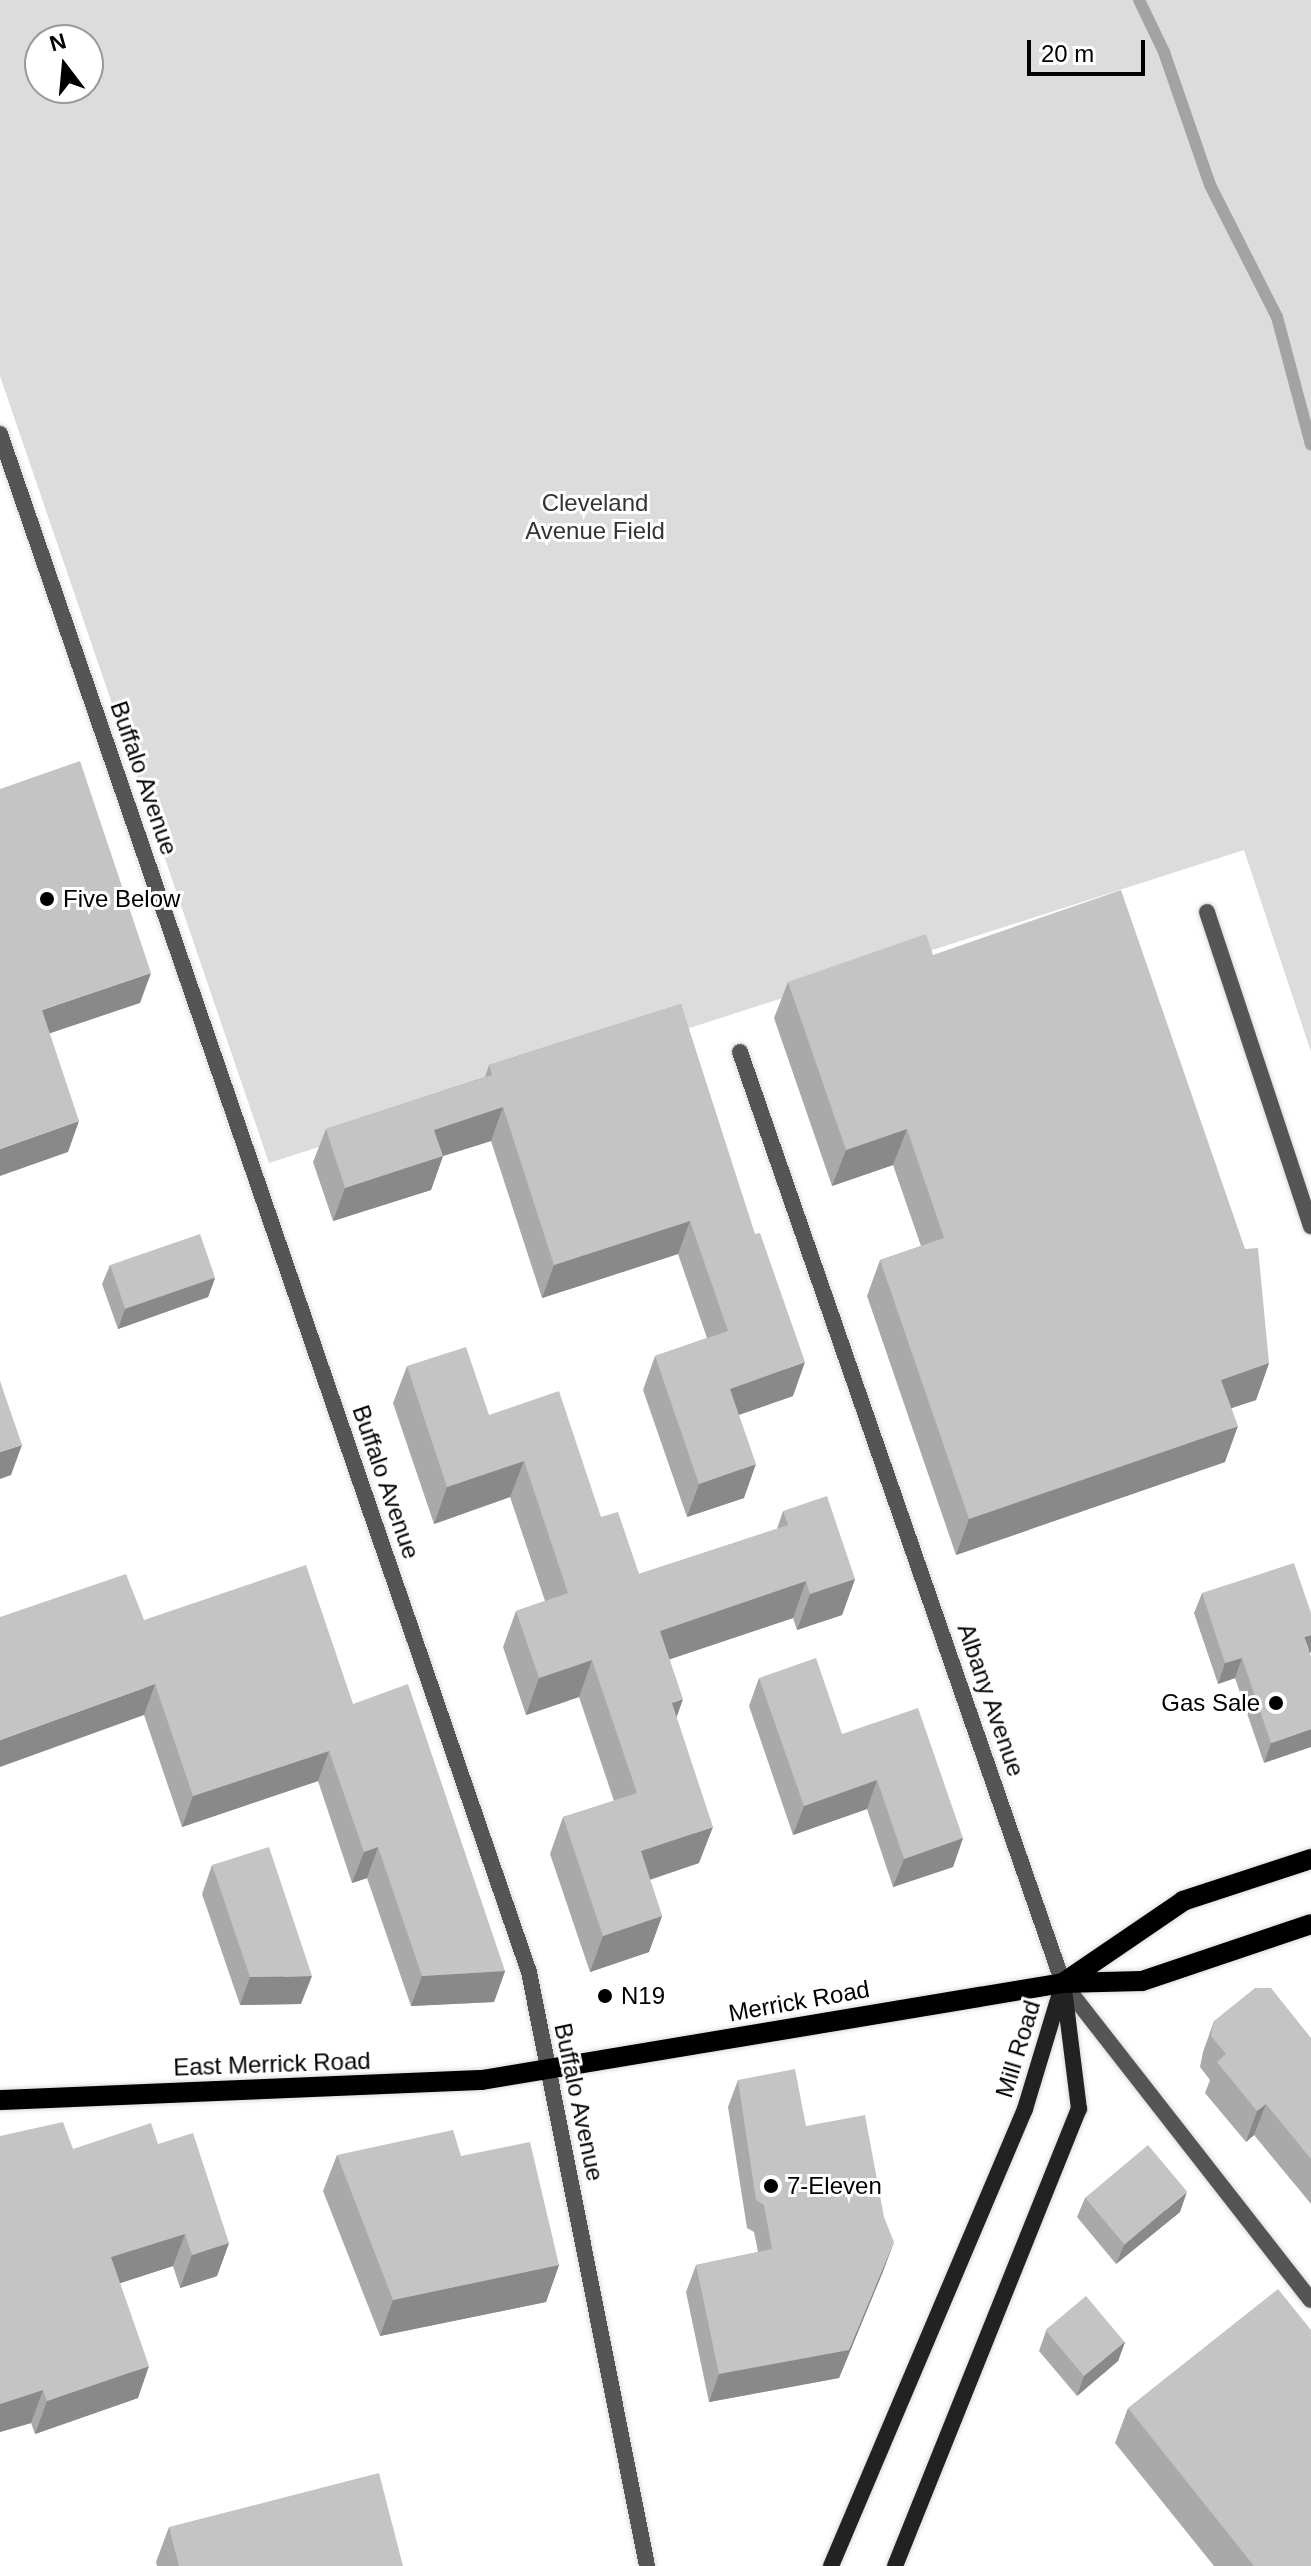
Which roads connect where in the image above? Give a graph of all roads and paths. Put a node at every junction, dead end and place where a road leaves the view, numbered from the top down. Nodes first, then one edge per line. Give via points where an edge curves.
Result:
1 (0, 434) edge
2 (1207, 912) dead end
3 (740, 1052) dead end
4 (1311, 1226) edge
5 (1311, 1859) edge
6 (1311, 1924) edge
7 (1063, 1983) junction
8 (545, 2071) junction
9 (0, 2100) edge
10 (1311, 2300) edge
11 (647, 2566) edge
12 (831, 2566) edge
13 (895, 2566) edge

1 - 8 street, Buffalo Avenue via 529,1972
2 - 4 street
3 - 7 street, Albany Avenue
5 - 7 main road, Merrick Road via 1183,1901
6 - 7 main road, Merrick Road via 1142,1981
7 - 8 main road, Merrick Road
7 - 10 street, Albany Avenue
7 - 12 main road, Mill Road via 1025,2109
7 - 13 main road, Mill Road via 1079,2109
8 - 9 main road, East Merrick Road via 482,2080
8 - 11 street, Buffalo Avenue via 576,2199

